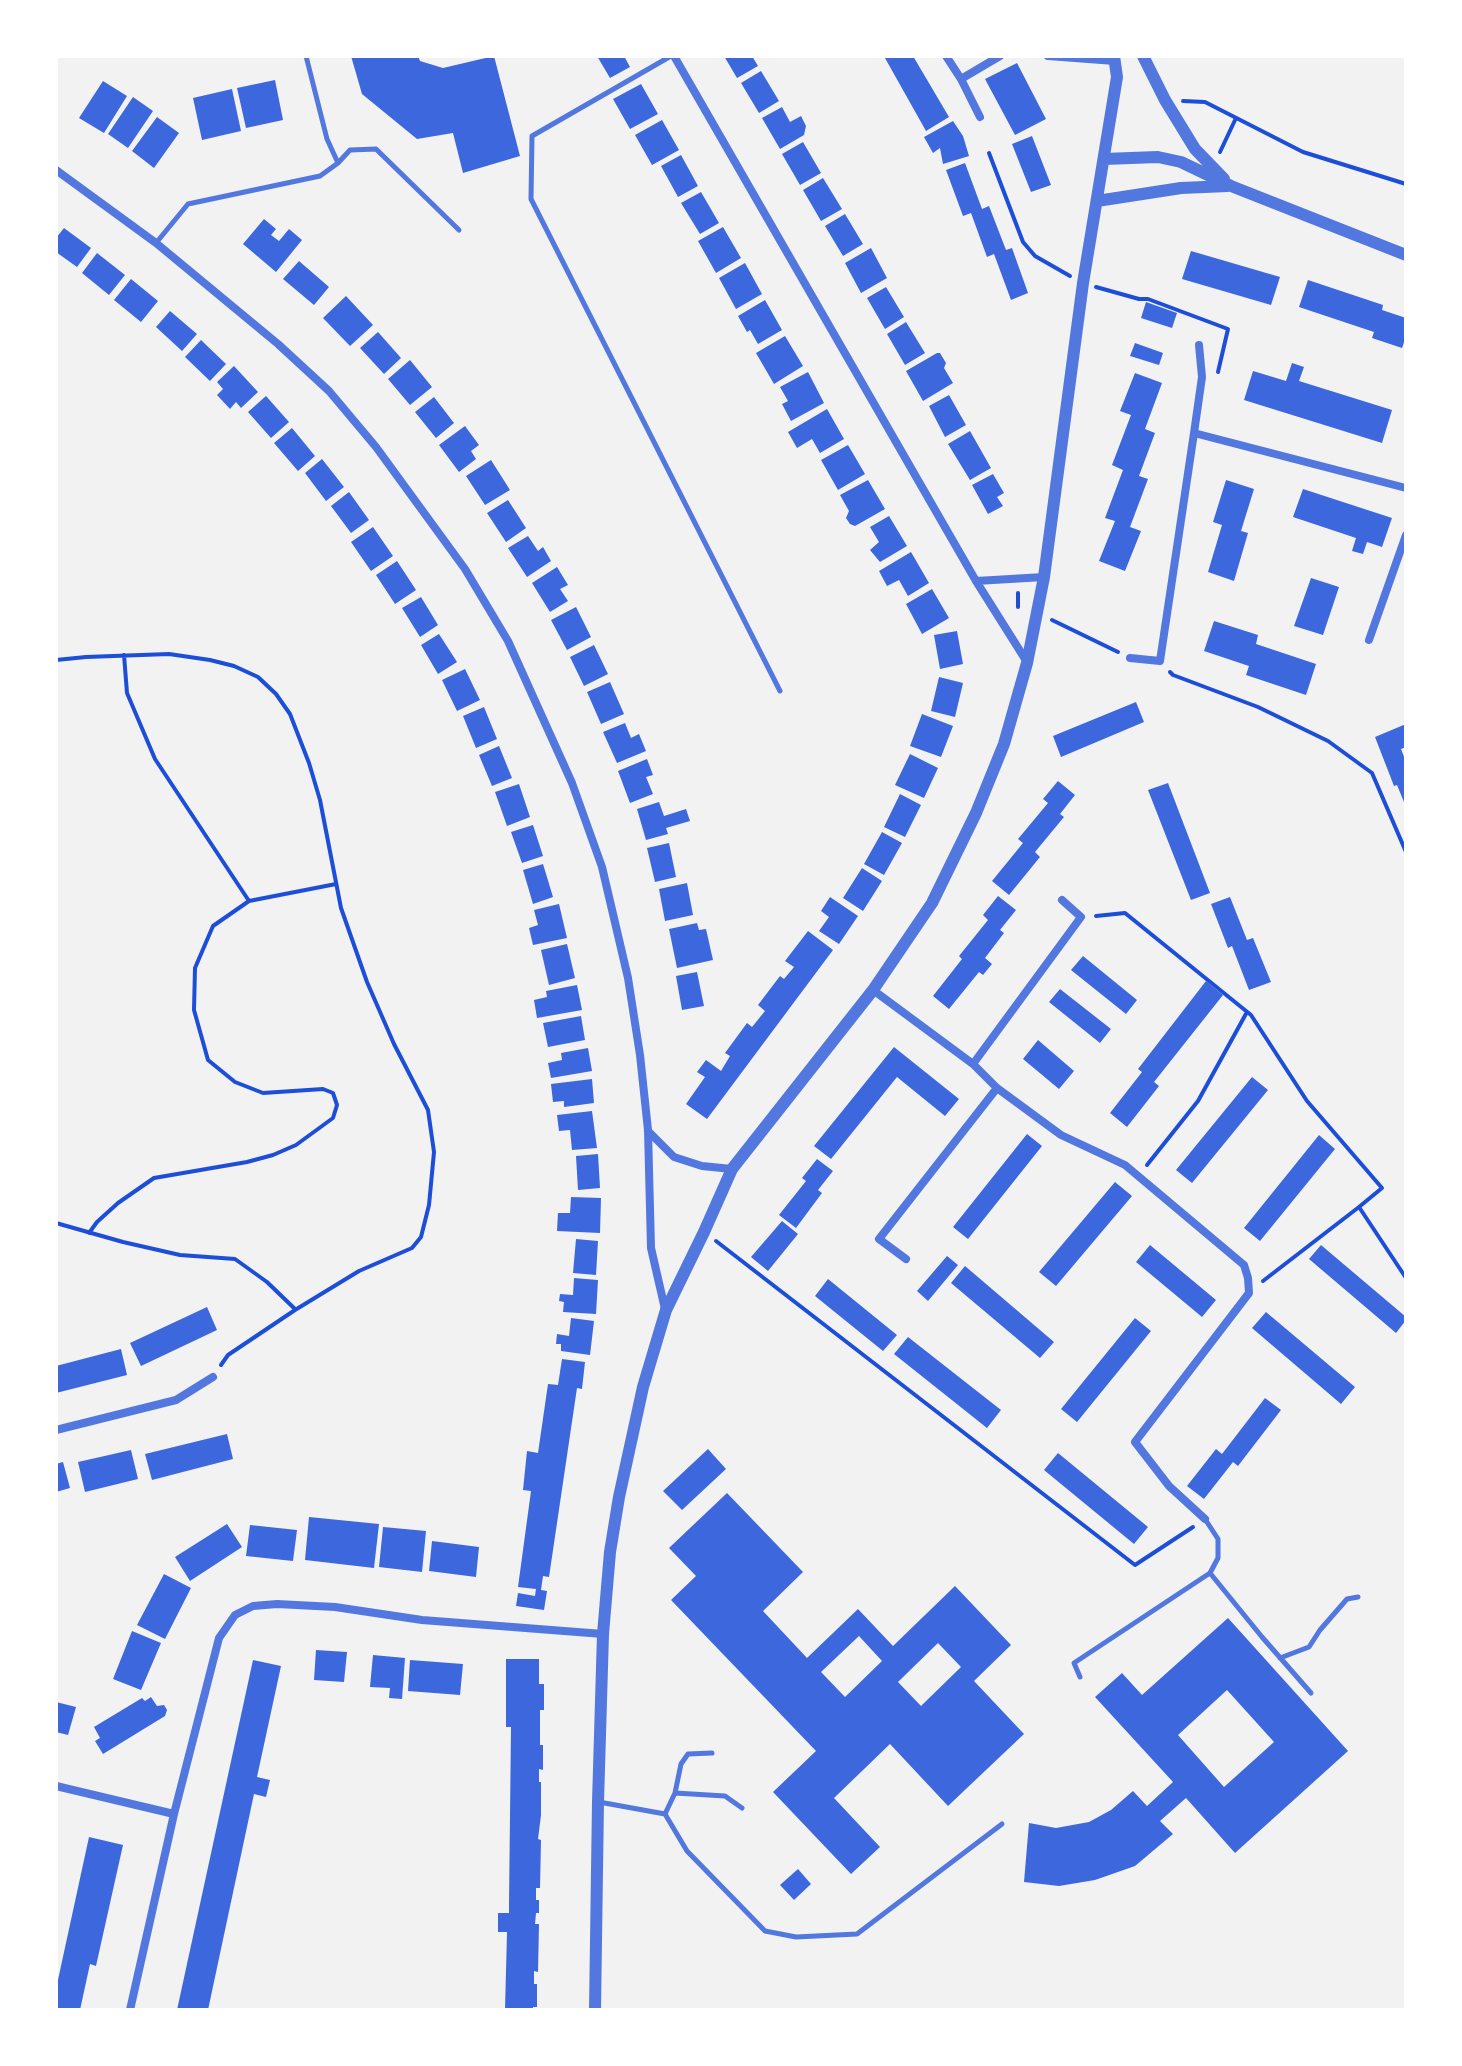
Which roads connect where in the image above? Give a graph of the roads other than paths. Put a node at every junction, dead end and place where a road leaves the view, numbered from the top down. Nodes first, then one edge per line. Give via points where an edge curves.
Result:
1 (306, 56) edge
2 (673, 56) edge
3 (946, 56) edge
4 (1000, 56) edge
5 (1048, 56) edge
6 (1143, 56) edge
7 (1115, 58) edge
8 (961, 79) junction
9 (980, 117) dead end
10 (1104, 159) junction
11 (338, 163) junction
12 (56, 170) edge
13 (1231, 186) junction
14 (1097, 201) junction
15 (459, 230) dead end
16 (156, 243) junction
17 (1406, 255) edge
18 (1199, 345) dead end
19 (1194, 433) junction
20 (1406, 488) edge
21 (1406, 535) edge
22 (1044, 577) junction
23 (976, 581) junction
24 (1369, 640) dead end
25 (1130, 658) road end
26 (1027, 663) junction
27 (780, 691) dead end
28 (1062, 900) dead end
29 (873, 990) junction
30 (973, 1064) junction
31 (997, 1088) junction
32 (648, 1130) junction
33 (732, 1169) junction
34 (906, 1259) dead end
35 (666, 1310) junction
36 (213, 1377) road end
37 (56, 1430) edge
38 (1205, 1519) joint
39 (1210, 1573) junction
40 (1358, 1597) dead end
41 (603, 1634) junction
42 (1280, 1658) junction
43 (1080, 1677) dead end
44 (1311, 1693) dead end
45 (712, 1753) dead end
46 (56, 1786) edge
47 (675, 1793) junction
48 (598, 1802) junction
49 (742, 1808) dead end
50 (174, 1814) junction
51 (665, 1814) junction
52 (1002, 1824) dead end
53 (130, 2010) edge
54 (595, 2010) edge

1 - 11 lane
2 - 23 street
2 - 27 lane via 532,136 531,199
3 - 8 street
4 - 8 street
5 - 7 street
6 - 13 street via 1195,149
7 - 10 street via 1117,77
8 - 9 street
10 - 13 street via 1158,157
10 - 14 street
11 - 15 lane via 350,150 376,149
11 - 16 lane via 320,176 188,204
12 - 16 street
13 - 14 street
13 - 17 street
14 - 22 street
16 - 32 street via 329,391 465,569 508,641 572,783 602,867 628,978
18 - 19 street via 1202,377
19 - 20 street
19 - 25 street via 1160,661
21 - 24 street
22 - 23 street
22 - 26 street
23 - 26 street
26 - 29 street via 1004,744 976,813 932,903
28 - 30 street via 1081,917
29 - 30 street
29 - 33 street
30 - 31 street
31 - 34 street via 879,1239
31 - 38 street via 1061,1135 1125,1165 1244,1265 1249,1293 1135,1442 1169,1486
32 - 33 street via 674,1157
32 - 35 street via 651,1248
33 - 35 street
35 - 41 street via 624,1474
36 - 37 street via 176,1400
38 - 39 lane via 1218,1539 1218,1558
39 - 42 lane
39 - 43 lane via 1074,1663
40 - 42 lane via 1347,1599 1309,1647
41 - 48 street
41 - 50 street via 422,1620 335,1607 253,1606 235,1615 219,1638
42 - 44 lane
45 - 47 lane via 688,1754
46 - 50 street
47 - 49 lane via 725,1796
47 - 51 lane
48 - 51 lane
48 - 54 street
50 - 53 street
51 - 52 lane via 687,1851 765,1931 796,1937 857,1934

